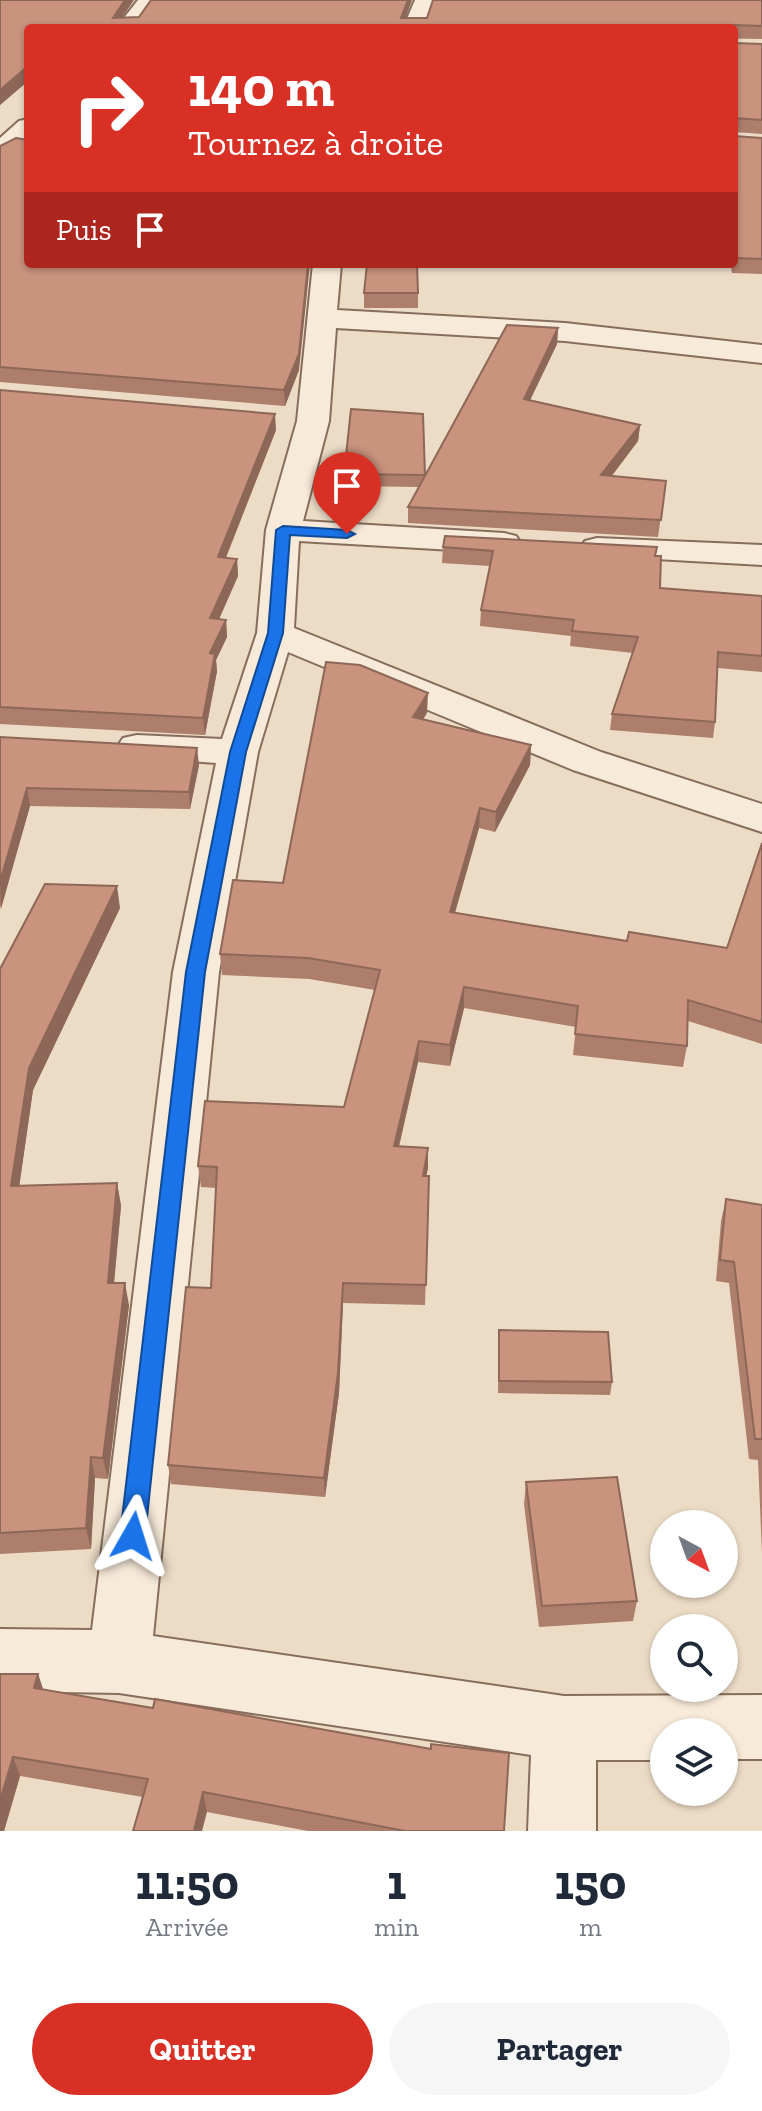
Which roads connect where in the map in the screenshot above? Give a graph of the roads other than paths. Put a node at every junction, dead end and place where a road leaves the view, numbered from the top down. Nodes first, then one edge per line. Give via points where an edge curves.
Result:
1 (149, 0) edge
2 (425, 0) edge
3 (130, 24) edge
4 (416, 24) edge
5 (24, 130) edge
6 (0, 151) edge
7 (327, 268) edge
8 (321, 318) junction
9 (762, 354) edge
10 (283, 530) junction
11 (762, 555) edge
12 (275, 633) junction
13 (95, 744) edge
14 (238, 752) junction
15 (762, 818) edge
16 (0, 1660) edge
17 (119, 1662) junction
18 (762, 1727) edge
19 (564, 1728) junction
20 (562, 1831) edge

1 - 3 street
2 - 4 street
5 - 6 street
7 - 8 street
8 - 9 street via 565,332
8 - 10 street via 297,420
10 - 11 street
10 - 12 street
12 - 14 street
12 - 15 street via 587,761
13 - 14 street
14 - 17 street via 196,972
16 - 17 street
17 - 19 street
18 - 19 street
19 - 20 street

